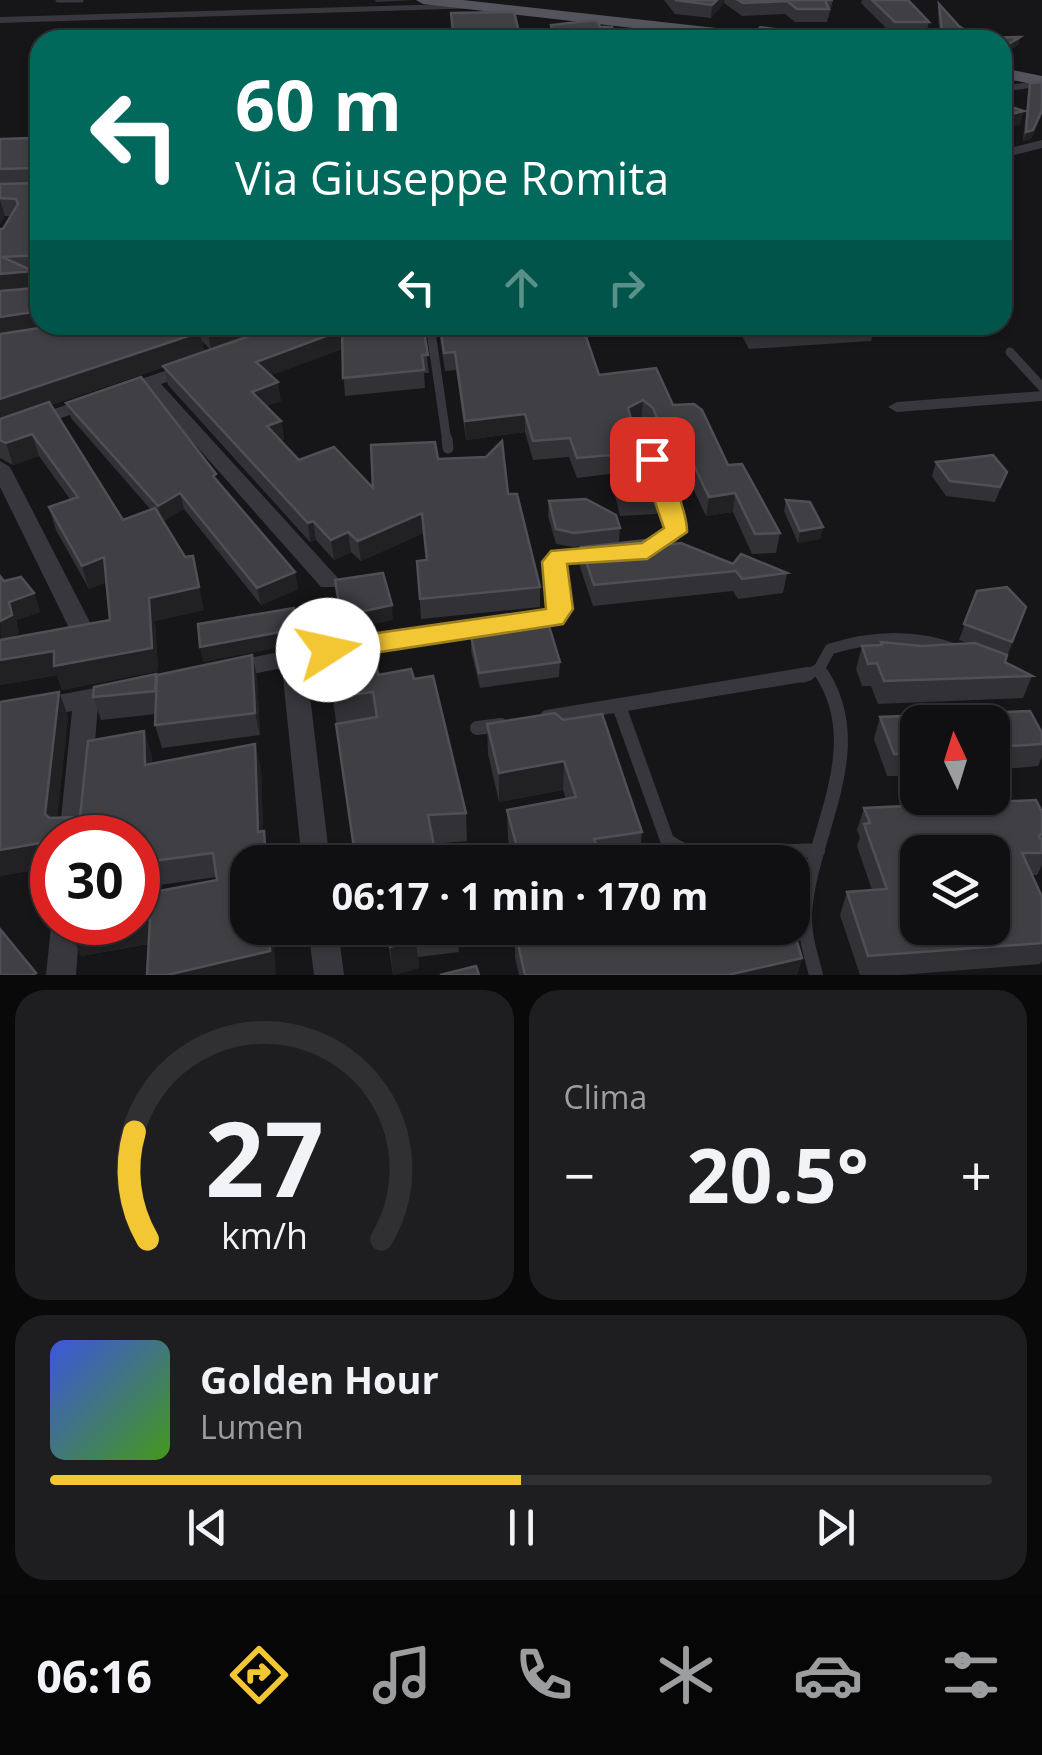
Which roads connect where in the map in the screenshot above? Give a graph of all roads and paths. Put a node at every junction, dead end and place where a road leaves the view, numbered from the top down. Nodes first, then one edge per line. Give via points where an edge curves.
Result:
1 (58, 0) edge
2 (81, 0) edge
3 (423, 0) edge
4 (482, 1) edge
5 (516, 2) edge
6 (1, 21) edge
7 (704, 30) edge
8 (752, 30) edge
9 (1012, 65) edge
10 (1042, 82) edge
11 (1012, 87) edge
12 (1042, 144) edge
13 (1012, 152) edge
14 (431, 335) edge
15 (1010, 352) dead end
16 (204, 363) edge
17 (150, 382) junction
18 (1042, 387) edge
19 (1042, 396) edge
20 (897, 407) dead end
21 (639, 428) dead end
22 (0, 433) edge
23 (448, 448) dead end
24 (0, 467) edge
25 (329, 582) dead end
26 (84, 634) edge
27 (969, 655) edge
28 (293, 657) junction
29 (819, 669) junction
30 (199, 676) edge
31 (142, 687) edge
32 (86, 698) junction
33 (618, 706) junction
34 (0, 716) edge
35 (530, 720) edge
36 (512, 723) edge
37 (477, 728) dead end
38 (75, 815) edge
39 (314, 845) edge
40 (818, 851) junction
41 (64, 945) edge
42 (325, 945) edge
43 (61, 975) edge
44 (328, 975) edge
45 (816, 975) edge

1 - 2 lane
3 - 4 main road
4 - 5 main road
4 - 6 street
4 - 7 main road
5 - 8 main road
9 - 10 main road
10 - 11 street
12 - 13 street
14 - 23 lane
15 - 18 lane
16 - 17 street
17 - 22 street
17 - 25 street
19 - 20 street
21 - 28 street via 677,529 653,550 556,559 560,609 554,618
24 - 26 street
27 - 29 lane via 928,640 851,642 830,649
28 - 30 street
28 - 39 street
29 - 33 lane
29 - 40 lane via 830,684 843,737
31 - 32 street
32 - 34 street
32 - 38 street
33 - 35 lane
33 - 40 lane via 674,850 697,857 796,846
36 - 37 lane
40 - 45 lane via 804,918
41 - 43 street
42 - 44 street

